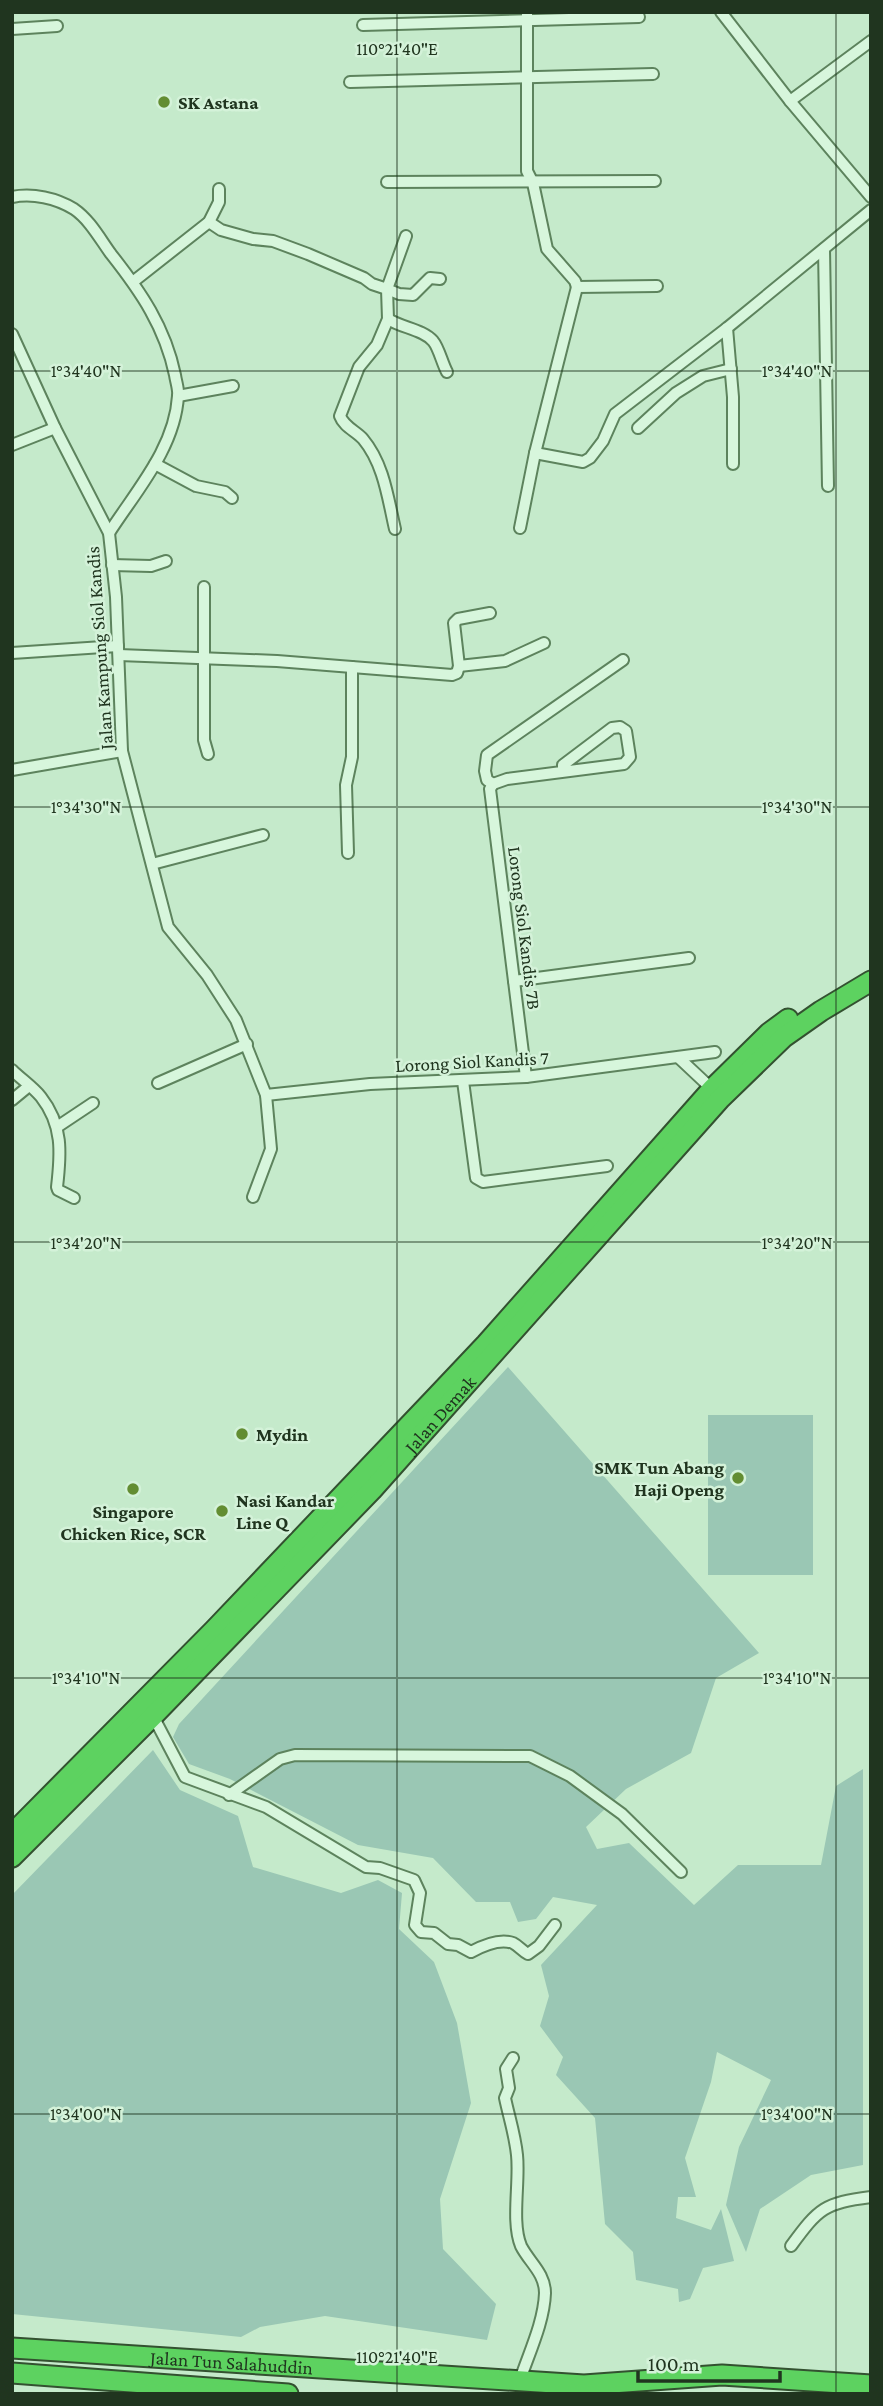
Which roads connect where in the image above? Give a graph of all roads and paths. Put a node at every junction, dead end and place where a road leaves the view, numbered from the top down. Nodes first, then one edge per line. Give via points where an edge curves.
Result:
1 (721, 12) edge
2 (527, 17) edge
3 (639, 17) dead end
4 (363, 25) dead end
5 (57, 26) dead end
6 (12, 29) edge
7 (871, 41) edge
8 (653, 74) dead end
9 (528, 78) junction
10 (350, 82) dead end
11 (790, 101) junction
12 (655, 181) dead end
13 (387, 183) dead end
14 (533, 183) junction
15 (219, 189) dead end
16 (12, 197) edge
17 (871, 197) edge
18 (871, 210) edge
19 (209, 222) junction
20 (405, 236) dead end
21 (824, 249) junction
22 (440, 279) dead end
23 (134, 281) junction
24 (657, 286) dead end
25 (578, 287) junction
26 (387, 289) junction
27 (388, 319) junction
28 (727, 328) junction
29 (12, 334) edge
30 (731, 369) junction
31 (447, 372) dead end
32 (233, 387) dead end
33 (178, 396) junction
34 (55, 428) junction
35 (638, 428) dead end
36 (12, 444) edge
37 (535, 453) junction
38 (155, 464) junction
39 (733, 464) dead end
40 (828, 486) dead end
41 (232, 498) dead end
42 (520, 528) dead end
43 (395, 529) dead end
44 (109, 533) junction
45 (166, 561) dead end
46 (112, 565) junction
47 (205, 587) dead end
48 (490, 613) dead end
49 (544, 643) dead end
50 (118, 650) junction
51 (12, 653) edge
52 (204, 659) junction
53 (623, 660) dead end
54 (459, 666) junction
55 (352, 667) junction
56 (122, 751) junction
57 (208, 754) dead end
58 (12, 770) edge
59 (563, 772) junction
60 (493, 784) junction
61 (263, 835) dead end
62 (348, 853) dead end
63 (152, 864) junction
64 (689, 958) dead end
65 (871, 968) edge
66 (514, 981) junction
67 (871, 981) edge
68 (247, 1044) junction
69 (715, 1052) dead end
70 (679, 1058) junction
71 (12, 1070) edge
72 (526, 1077) junction
73 (463, 1082) junction
74 (158, 1083) dead end
75 (29, 1086) junction
76 (712, 1088) junction
77 (266, 1095) junction
78 (12, 1100) edge
79 (93, 1103) dead end
80 (57, 1127) junction
81 (607, 1166) dead end
82 (253, 1197) dead end
83 (74, 1198) dead end
84 (153, 1716) junction
85 (229, 1794) junction
86 (12, 1834) edge
87 (12, 1857) edge
88 (681, 1872) dead end
89 (555, 1925) dead end
90 (513, 2058) dead end
91 (871, 2197) edge
92 (792, 2246) dead end
93 (12, 2348) edge
94 (12, 2373) edge
95 (520, 2380) junction
96 (871, 2385) edge
97 (275, 2393) edge

1 - 11 street
2 - 3 street
2 - 4 street
2 - 9 street
5 - 6 street
7 - 11 street
8 - 9 street
9 - 10 street
9 - 14 street via 527,171
11 - 17 street
12 - 14 street
13 - 14 street
14 - 25 street via 548,249
15 - 19 street via 219,202
16 - 23 street via 36,196 74,210
18 - 21 street
19 - 23 street
19 - 26 street via 221,230 308,254
20 - 26 street
21 - 28 street
21 - 40 street
22 - 26 street via 430,278 413,295
23 - 33 street via 171,357
24 - 25 street
25 - 37 street
26 - 27 street
27 - 31 street via 431,340
27 - 43 street via 377,345 359,367 340,416 363,438 379,466
28 - 30 street
28 - 37 street via 615,414 603,441 583,463
29 - 34 street, Jalan Kampung Siol Kandis
30 - 35 street via 703,376 676,393
30 - 39 street
32 - 33 street
33 - 38 street
34 - 36 street
34 - 44 street, Jalan Kampung Siol Kandis
37 - 42 street
38 - 41 street via 196,486 226,492
38 - 44 street
44 - 46 street, Jalan Kampung Siol Kandis
45 - 46 street via 151,566
46 - 50 street, Jalan Kampung Siol Kandis
47 - 52 street
48 - 54 street via 454,623
49 - 54 street via 505,661
50 - 51 street
50 - 52 street
50 - 56 street, Jalan Kampung Siol Kandis
52 - 55 street
52 - 57 street
53 - 60 street, Lorong Siol Kandis 7B via 487,755 485,771
54 - 55 street via 452,675
55 - 62 street
56 - 58 street
56 - 63 street, Jalan Kampung Siol Kandis
59 - 59 street via 569,758 612,728 626,731 629,762
59 - 60 street
60 - 66 street, Lorong Siol Kandis 7B via 490,789
61 - 63 street
63 - 68 street, Jalan Kampung Siol Kandis via 168,927 214,986
64 - 66 street
65 - 76 highway, Jalan Demak via 813,1000 769,1033
66 - 72 street, Lorong Siol Kandis 7B
67 - 84 highway, Jalan Demak via 784,1037 720,1099 372,1490
68 - 74 street
68 - 77 street, Jalan Kampung Siol Kandis
69 - 70 street, Lorong Siol Kandis 7
70 - 72 street, Lorong Siol Kandis 7
70 - 76 street
71 - 75 street
72 - 73 street, Lorong Siol Kandis 7
73 - 77 street, Lorong Siol Kandis 7 via 370,1084
73 - 81 street via 476,1178 483,1182
75 - 78 street
75 - 80 street via 41,1097
76 - 86 highway, Jalan Demak via 486,1344
77 - 82 street, Jalan Kampung Siol Kandis via 271,1149
79 - 80 street
80 - 83 street via 61,1148 57,1187
84 - 85 street via 185,1777
84 - 87 highway, Jalan Demak
85 - 88 street via 281,1759 295,1755 522,1755 550,1765 591,1791 622,1814
85 - 89 street via 266,1807 366,1867 414,1880 420,1893 417,1929 434,1933 448,1944 471,1952 512,1943 528,1954
90 - 95 street via 506,2069 509,2088 505,2098 517,2156 520,2245 545,2286 538,2326
91 - 92 street via 840,2201 814,2215
93 - 95 highway, Jalan Tun Salahuddin
94 - 97 highway, Jalan Tun Salahuddin
95 - 96 highway, Jalan Tun Salahuddin via 584,2385 722,2375

